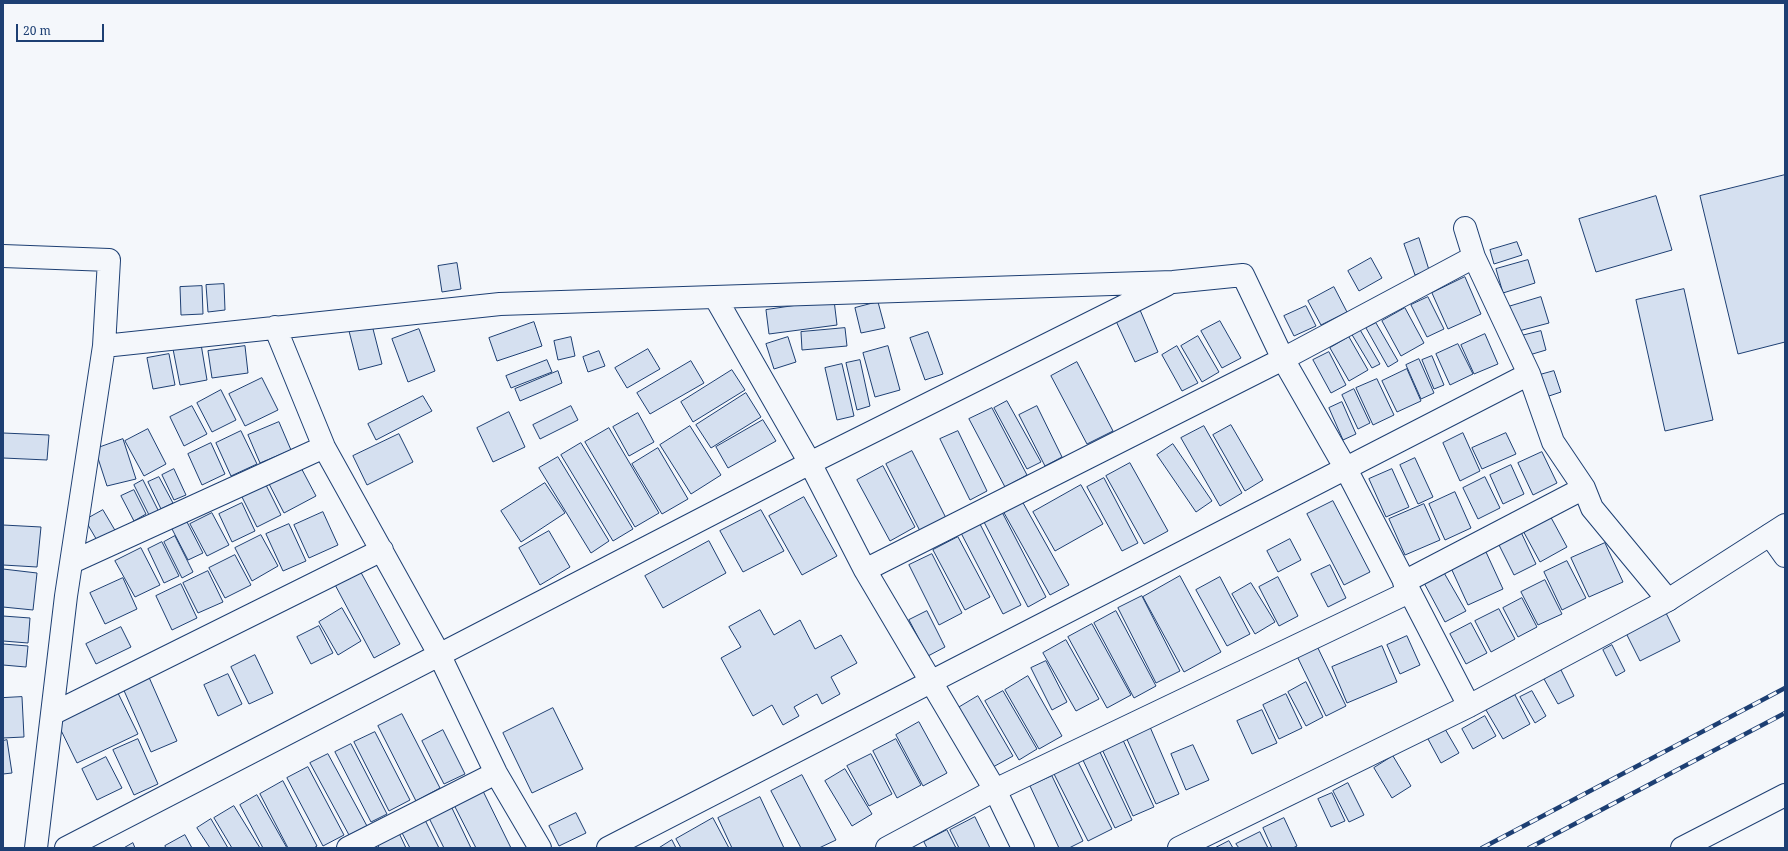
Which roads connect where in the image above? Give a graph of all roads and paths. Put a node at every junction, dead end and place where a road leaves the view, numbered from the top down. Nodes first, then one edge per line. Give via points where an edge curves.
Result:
1 (1465, 228) dead end
2 (3, 256) edge
3 (1474, 257) junction
4 (1172, 282) junction
5 (715, 297) junction
6 (275, 327) junction
7 (104, 346) junction
8 (1283, 359) junction
9 (1529, 374) junction
10 (324, 446) junction
11 (810, 463) junction
12 (1346, 469) junction
13 (1584, 488) junction
14 (1778, 530) edge
15 (382, 550) junction
16 (1785, 556) edge
17 (72, 562) junction
18 (865, 570) junction
19 (1409, 592) junction
20 (1668, 600) junction
21 (439, 654) junction
22 (931, 681) junction
23 (1469, 706) junction
24 (52, 714) junction
25 (496, 773) junction
26 (995, 790) junction
27 (1785, 795) edge
28 (36, 848) edge
29 (66, 848) edge
30 (348, 848) edge
31 (540, 848) edge
32 (608, 848) edge
33 (887, 848) edge
34 (1023, 848) edge
35 (1179, 848) edge
36 (1682, 848) edge

1 - 3 street
2 - 7 street via 109,260
3 - 8 street
3 - 9 street
4 - 5 street
4 - 8 street via 1243,275
4 - 11 street
5 - 6 street via 500,304
5 - 11 street
6 - 7 street
6 - 10 street
7 - 17 street
8 - 12 street
8 - 18 street
9 - 12 street
9 - 13 street via 1553,442
10 - 15 street
10 - 17 street
11 - 18 street
11 - 21 street
12 - 19 street
12 - 22 street
13 - 19 street via 1404,582
13 - 20 street via 1592,508
14 - 16 street
14 - 20 street
15 - 21 street
15 - 24 street
17 - 24 street
18 - 22 street
19 - 23 street
19 - 26 street
20 - 23 street
21 - 25 street
21 - 29 street
22 - 26 street
22 - 32 street
23 - 35 street
24 - 28 street
25 - 30 street
25 - 31 street
26 - 33 street
26 - 34 street
27 - 36 street

